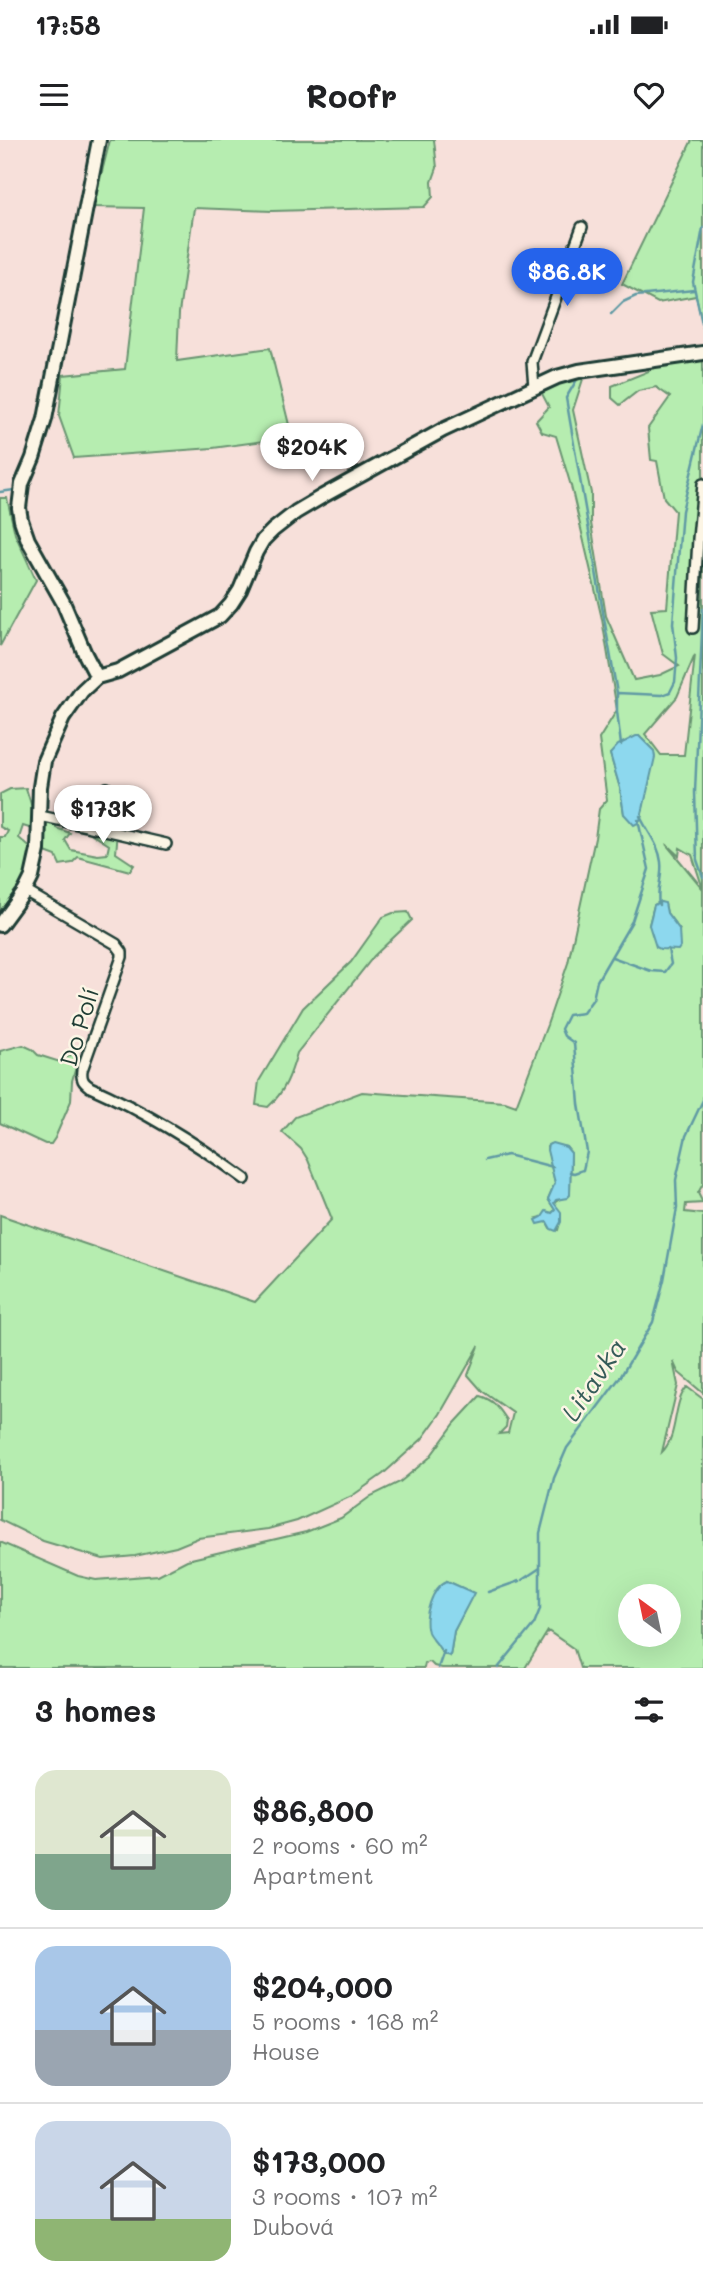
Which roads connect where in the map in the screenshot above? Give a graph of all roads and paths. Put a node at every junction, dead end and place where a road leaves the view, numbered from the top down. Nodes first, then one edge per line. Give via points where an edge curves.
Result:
1 (99, 140) edge
2 (582, 227) dead end
3 (703, 353) edge
4 (534, 387) junction
5 (703, 485) edge
6 (693, 628) dead end
7 (97, 677) junction
8 (107, 788) dead end
9 (40, 816) junction
10 (105, 830) junction
11 (166, 844) dead end
12 (25, 891) junction
13 (0, 925) edge
14 (245, 1180) dead end

1 - 7 street via 45,419 22,484 19,508 28,540
2 - 4 street via 532,362
3 - 4 street via 579,371
4 - 7 street via 443,430 296,512 263,540 240,590 220,616 118,671
5 - 6 street
7 - 9 street via 63,718 52,741 41,774
8 - 10 street
9 - 10 street
9 - 12 street via 36,862
10 - 11 street
12 - 13 street
12 - 14 street, Do Polí via 116,944 122,952 82,1070 83,1082 203,1148

